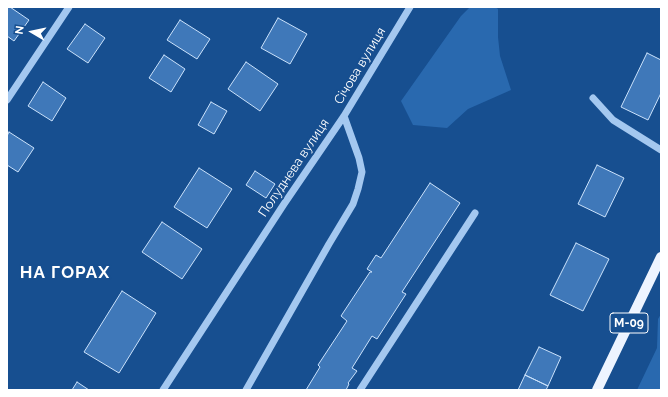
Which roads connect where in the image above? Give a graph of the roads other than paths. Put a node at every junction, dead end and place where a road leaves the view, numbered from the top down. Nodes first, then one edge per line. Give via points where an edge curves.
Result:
1 (69, 7) edge
2 (410, 7) edge
3 (593, 98) dead end
4 (7, 100) edge
5 (344, 116) junction
6 (661, 150) edge
7 (474, 213) dead end
8 (661, 256) edge
9 (163, 390) edge
10 (246, 390) edge
11 (360, 390) edge
12 (597, 390) edge

1 - 4 street
2 - 5 street, Січова вулиця
3 - 6 street via 612,120
5 - 9 street, Полуднева вулиця
5 - 10 street, Полуднева вулиця via 362,172 353,204
7 - 11 street
8 - 12 main road, М-09

